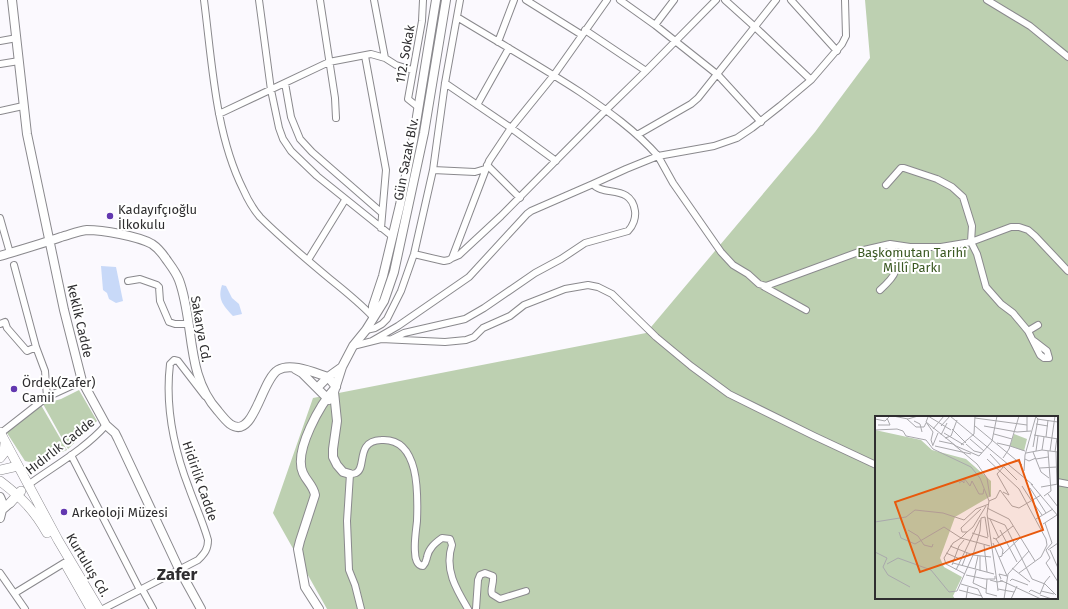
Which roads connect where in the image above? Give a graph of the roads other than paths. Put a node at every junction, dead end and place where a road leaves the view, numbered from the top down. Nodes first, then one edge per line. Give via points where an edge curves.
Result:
1 (12, 0) edge
2 (204, 0) edge
3 (259, 0) edge
4 (320, 0) edge
5 (374, 0) edge
6 (423, 0) edge
7 (436, 0) edge
8 (446, 0) edge
9 (460, 0) edge
10 (514, 0) edge
11 (526, 0) edge
12 (607, 0) edge
13 (620, 0) edge
14 (674, 0) edge
15 (716, 0) edge
16 (724, 0) edge
17 (776, 0) edge
18 (791, 0) edge
19 (845, 0) edge
20 (987, 0) edge
21 (457, 17) junction
22 (655, 25) junction
23 (755, 27) junction
24 (584, 33) junction
25 (17, 38) junction
26 (0, 41) edge
27 (498, 42) junction
28 (675, 42) junction
29 (509, 48) junction
30 (837, 51) junction
31 (365, 56) junction
32 (1068, 57) edge
33 (385, 58) junction
34 (19, 61) junction
35 (329, 62) junction
36 (0, 64) edge
37 (412, 70) junction
38 (646, 71) junction
39 (554, 75) junction
40 (718, 75) junction
41 (811, 80) junction
42 (285, 83) junction
43 (445, 83) junction
44 (271, 90) junction
45 (477, 105) junction
46 (23, 106) junction
47 (418, 107) junction
48 (606, 110) junction
49 (0, 111) edge
50 (219, 114) junction
51 (336, 118) dead end
52 (761, 122) junction
53 (512, 128) junction
54 (637, 135) junction
55 (658, 156) junction
56 (556, 161) junction
57 (486, 167) junction
58 (433, 170) junction
59 (593, 184) junction
60 (886, 184) dead end
61 (520, 198) junction
62 (345, 200) junction
63 (382, 213) junction
64 (0, 218) edge
65 (381, 228) junction
66 (392, 238) junction
67 (50, 241) junction
68 (971, 242) junction
69 (890, 244) junction
70 (10, 253) junction
71 (414, 254) junction
72 (0, 256) edge
73 (452, 258) junction
74 (308, 260) junction
75 (14, 265) dead end
76 (1068, 271) edge
77 (128, 281) dead end
78 (762, 286) junction
79 (880, 290) dead end
80 (806, 310) dead end
81 (373, 317) junction
82 (0, 324) edge
83 (188, 324) junction
84 (1038, 326) dead end
85 (366, 330) junction
86 (1028, 331) junction
87 (392, 339) junction
88 (372, 341) junction
89 (1034, 341) dead end
90 (353, 346) junction
91 (36, 347) junction
92 (342, 367) junction
93 (293, 368) junction
94 (328, 377) junction
95 (82, 381) junction
96 (336, 387) junction
97 (317, 388) junction
98 (47, 397) junction
99 (326, 397) junction
100 (212, 405) junction
101 (336, 410) junction
102 (106, 424) junction
103 (2, 435) edge
104 (71, 455) junction
105 (0, 458) edge
106 (875, 465) edge
107 (18, 466) junction
108 (0, 470) edge
109 (350, 474) junction
110 (0, 482) edge
111 (1058, 482) edge
112 (1068, 484) edge
113 (28, 485) junction
114 (17, 494) junction
115 (0, 497) edge
116 (10, 503) junction
117 (30, 507) junction
118 (1, 514) edge
119 (64, 563) junction
120 (180, 569) junction
121 (0, 572) edge
122 (141, 589) junction
123 (526, 591) dead end
124 (15, 592) junction
125 (25, 609) edge
126 (91, 609) edge
127 (99, 609) edge
128 (103, 609) edge
129 (153, 609) edge
130 (201, 609) edge
131 (319, 609) edge
132 (361, 609) edge
133 (468, 609) edge
134 (476, 609) edge

1 - 25 main road, keklik Cadde
2 - 50 street
3 - 44 street
4 - 35 street
5 - 33 street
6 - 37 street, 112. Sokak via 422,21
7 - 47 main road, Gün Sazak Blv.
8 - 81 main road, Gün Sazak Blv. via 424,133 402,238 384,301
9 - 21 street
10 - 27 street
11 - 24 street
12 - 24 street
13 - 22 street
14 - 22 street
15 - 28 street
16 - 23 street
17 - 23 street
18 - 30 street
19 - 30 street via 846,36
20 - 32 street via 1030,26
21 - 27 street
21 - 43 street
22 - 28 street
23 - 40 street
23 - 41 street
24 - 38 street
24 - 39 street
25 - 26 street
25 - 34 main road, keklik Cadde
27 - 29 street
28 - 38 street
28 - 40 street
29 - 39 street
29 - 45 street
30 - 41 street
31 - 33 street via 371,54
31 - 35 street
31 - 63 street via 386,170
33 - 37 street
34 - 36 street
34 - 46 main road, keklik Cadde
35 - 42 street
35 - 51 street
37 - 47 street, 112. Sokak via 408,99
38 - 48 street
39 - 48 street
39 - 53 street
40 - 52 street
40 - 54 street via 691,104
41 - 52 street
42 - 44 street
42 - 63 street via 291,117 300,140
43 - 45 street
43 - 58 street
44 - 50 street
44 - 62 street via 279,128 291,151
45 - 53 street
46 - 49 street
46 - 67 main road, keklik Cadde via 36,183
47 - 66 main road, Gün Sazak Blv.
48 - 54 street
48 - 56 street
50 - 74 street via 236,176 248,199 260,216
52 - 55 street via 737,138 714,146
53 - 56 street
53 - 57 street
54 - 55 street
55 - 59 street
55 - 78 street via 673,183 721,252 733,265
56 - 61 street
57 - 58 street via 475,172
57 - 61 street
57 - 73 street
58 - 71 street
59 - 87 street via 598,189 625,195 630,199 635,214 632,228 585,242 465,319
59 - 88 street via 531,211 469,277
60 - 68 street via 904,168 952,187 963,197 972,226
61 - 73 street via 459,255
62 - 65 street
62 - 74 street
63 - 65 street
64 - 70 street
65 - 66 street
66 - 81 main road, Gün Sazak Blv. via 373,306
67 - 70 main road, Sakarya Cd.
67 - 83 main road, Sakarya Cd. via 87,230 127,235 152,244 161,252 179,279
67 - 95 main road, keklik Cadde
68 - 69 street via 941,248
68 - 76 street via 1011,227 1019,227 1035,236
68 - 86 street via 986,287
69 - 78 street via 864,250
69 - 79 street via 896,267 895,274
70 - 72 main road, Sakarya Cd.
71 - 73 street via 444,261
71 - 85 street via 387,319 375,328
74 - 81 street
75 - 91 street
77 - 83 street via 140,279 157,285 160,301 169,322
78 - 80 street
81 - 85 main road, Gün Sazak Blv.
82 - 91 street via 5,322 26,351
83 - 100 main road, Sakarya Cd. via 197,373
84 - 86 street
85 - 90 main road, Gün Sazak Blv.
86 - 89 street
87 - 88 street
87 - 106 street via 445,342 466,340 474,337 483,328 510,316 524,305 564,289 588,285 598,287 612,294 656,337 729,394
88 - 90 street
90 - 92 main road, Gün Sazak Blv.
91 - 98 street via 45,371
92 - 94 main road
92 - 96 main road, Gün Sazak Blv.
93 - 94 main road, Sakarya Cd. via 302,368
93 - 97 main road
93 - 100 main road, Sakarya Cd. via 279,370 267,382 254,414 244,427 237,428 230,424
94 - 96 main road
94 - 97 main road
95 - 98 street
95 - 102 main road, keklik Cadde
96 - 99 main road
96 - 101 main road
97 - 99 main road
98 - 103 street
99 - 101 main road
99 - 131 main road via 302,446 303,473 314,488 315,495 298,549 305,587
100 - 120 street, Hidirlik Cadde via 178,361 172,361 168,393 172,430 188,486 208,540 205,553 198,560
101 - 109 main road via 333,457 343,472
102 - 104 street, Hıdırlık Cadde
102 - 120 main road, keklik Cadde via 122,446
103 - 105 main road via 4,453
103 - 107 main road, Kurtuluş Cd.
104 - 113 street, Hıdırlık Cadde
104 - 122 street
107 - 108 main road
107 - 113 main road, Kurtuluş Cd.
109 - 132 street via 347,521 349,570
109 - 133 street via 359,470 366,446 371,442 391,440 407,451 415,471 415,552 418,564 423,566 426,563 429,550 435,543 442,538 450,539 450,572
110 - 114 main road, Kurtuluş Cd.
111 - 112 street
113 - 114 main road
113 - 127 main road, Kurtuluş Cd.
114 - 116 main road
114 - 117 main road, Kurtuluş Cd.
115 - 118 main road via 3,504
116 - 117 main road
116 - 118 main road
117 - 119 main road, Kurtuluş Cd.
119 - 124 street
119 - 126 main road, Kurtuluş Cd.
120 - 122 street, Hidirlik Cadde
120 - 130 main road, keklik Cadde
121 - 124 street
122 - 128 street, Hidirlik Cadde
122 - 129 street
123 - 134 street via 500,598 491,591 493,576 485,573 480,575 478,580
124 - 125 street

